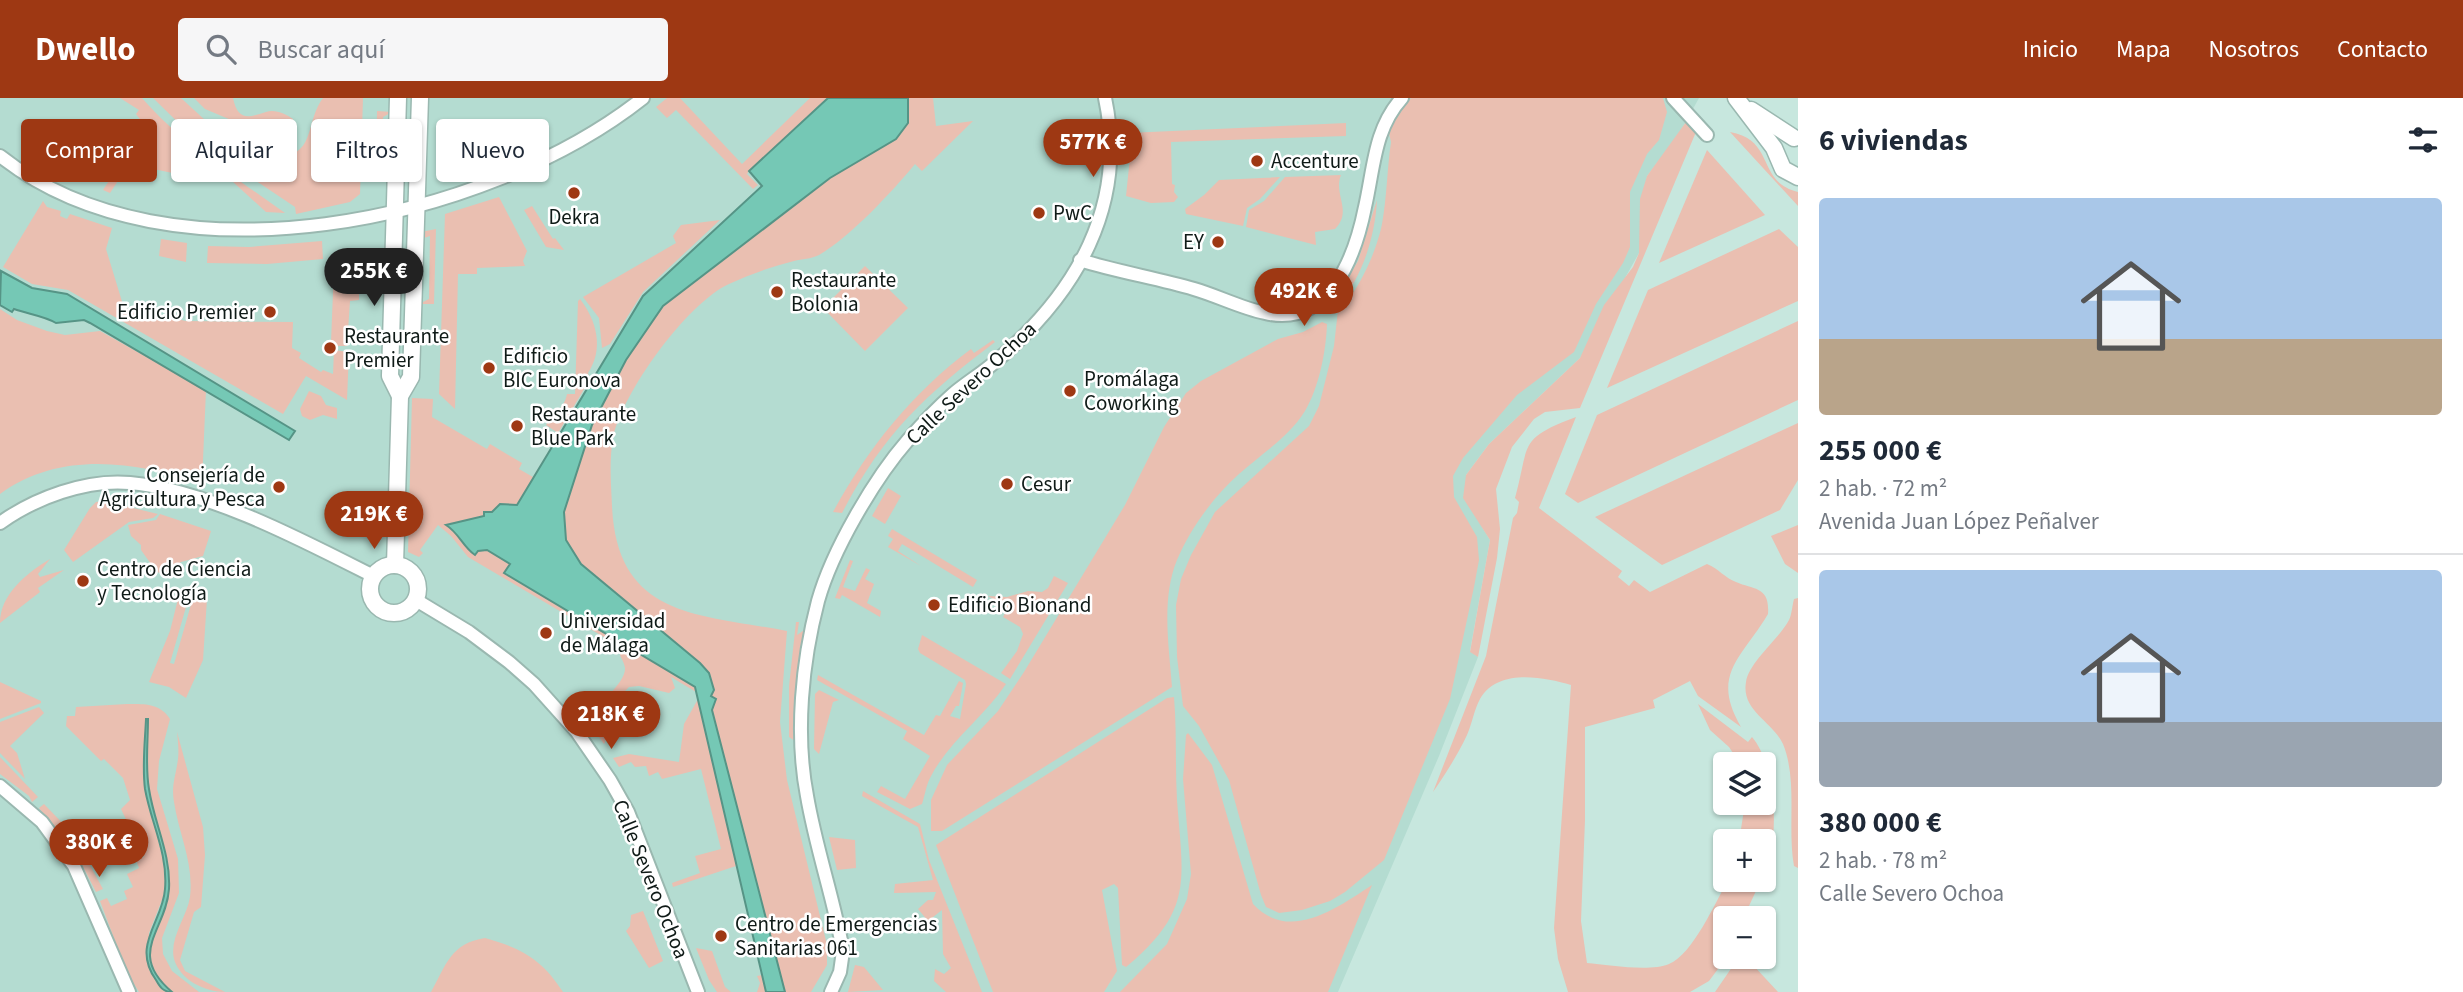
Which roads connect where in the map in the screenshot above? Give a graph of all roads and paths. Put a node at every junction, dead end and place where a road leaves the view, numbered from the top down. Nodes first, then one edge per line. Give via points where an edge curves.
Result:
1 (398, 98) edge
2 (420, 98) edge
3 (643, 98) edge
4 (1105, 98) edge
5 (1402, 98) edge
6 (1673, 98) edge
7 (1739, 101) edge
8 (1707, 135) dead end
9 (1796, 138) edge
10 (0, 156) edge
11 (1779, 157) junction
12 (1798, 177) edge
13 (416, 205) junction
14 (395, 210) junction
15 (1080, 260) junction
16 (400, 396) junction
17 (0, 523) edge
18 (395, 559) junction
19 (373, 576) junction
20 (416, 600) junction
21 (0, 786) edge
22 (129, 992) edge
23 (698, 992) edge
24 (831, 992) edge

1 - 14 main road
2 - 13 main road
3 - 13 street via 554,155 488,184
4 - 15 street, Calle Severo Ochoa via 1111,134 1108,193
5 - 15 street via 1379,135 1359,233 1342,276 1324,300 1309,309 1264,313 1184,286
6 - 8 street
7 - 9 main road
7 - 11 main road
9 - 11 main road via 1784,144
10 - 14 street via 64,195 119,214 188,228 232,231 318,226
11 - 12 main road via 1787,173
13 - 14 street
13 - 16 main road via 411,377
14 - 16 main road via 390,376
15 - 24 street, Calle Severo Ochoa via 1033,326 953,394 907,441 870,491 819,600 806,665 802,749 807,798 843,951
16 - 18 main road
17 - 19 street via 31,503 53,496 129,482 228,509
18 - 19 main road
18 - 20 main road via 416,578
19 - 20 main road via 370,592 385,611 402,612
20 - 23 street, Calle Severo Ochoa via 509,662 577,732 628,812
21 - 22 street via 42,822 74,866

